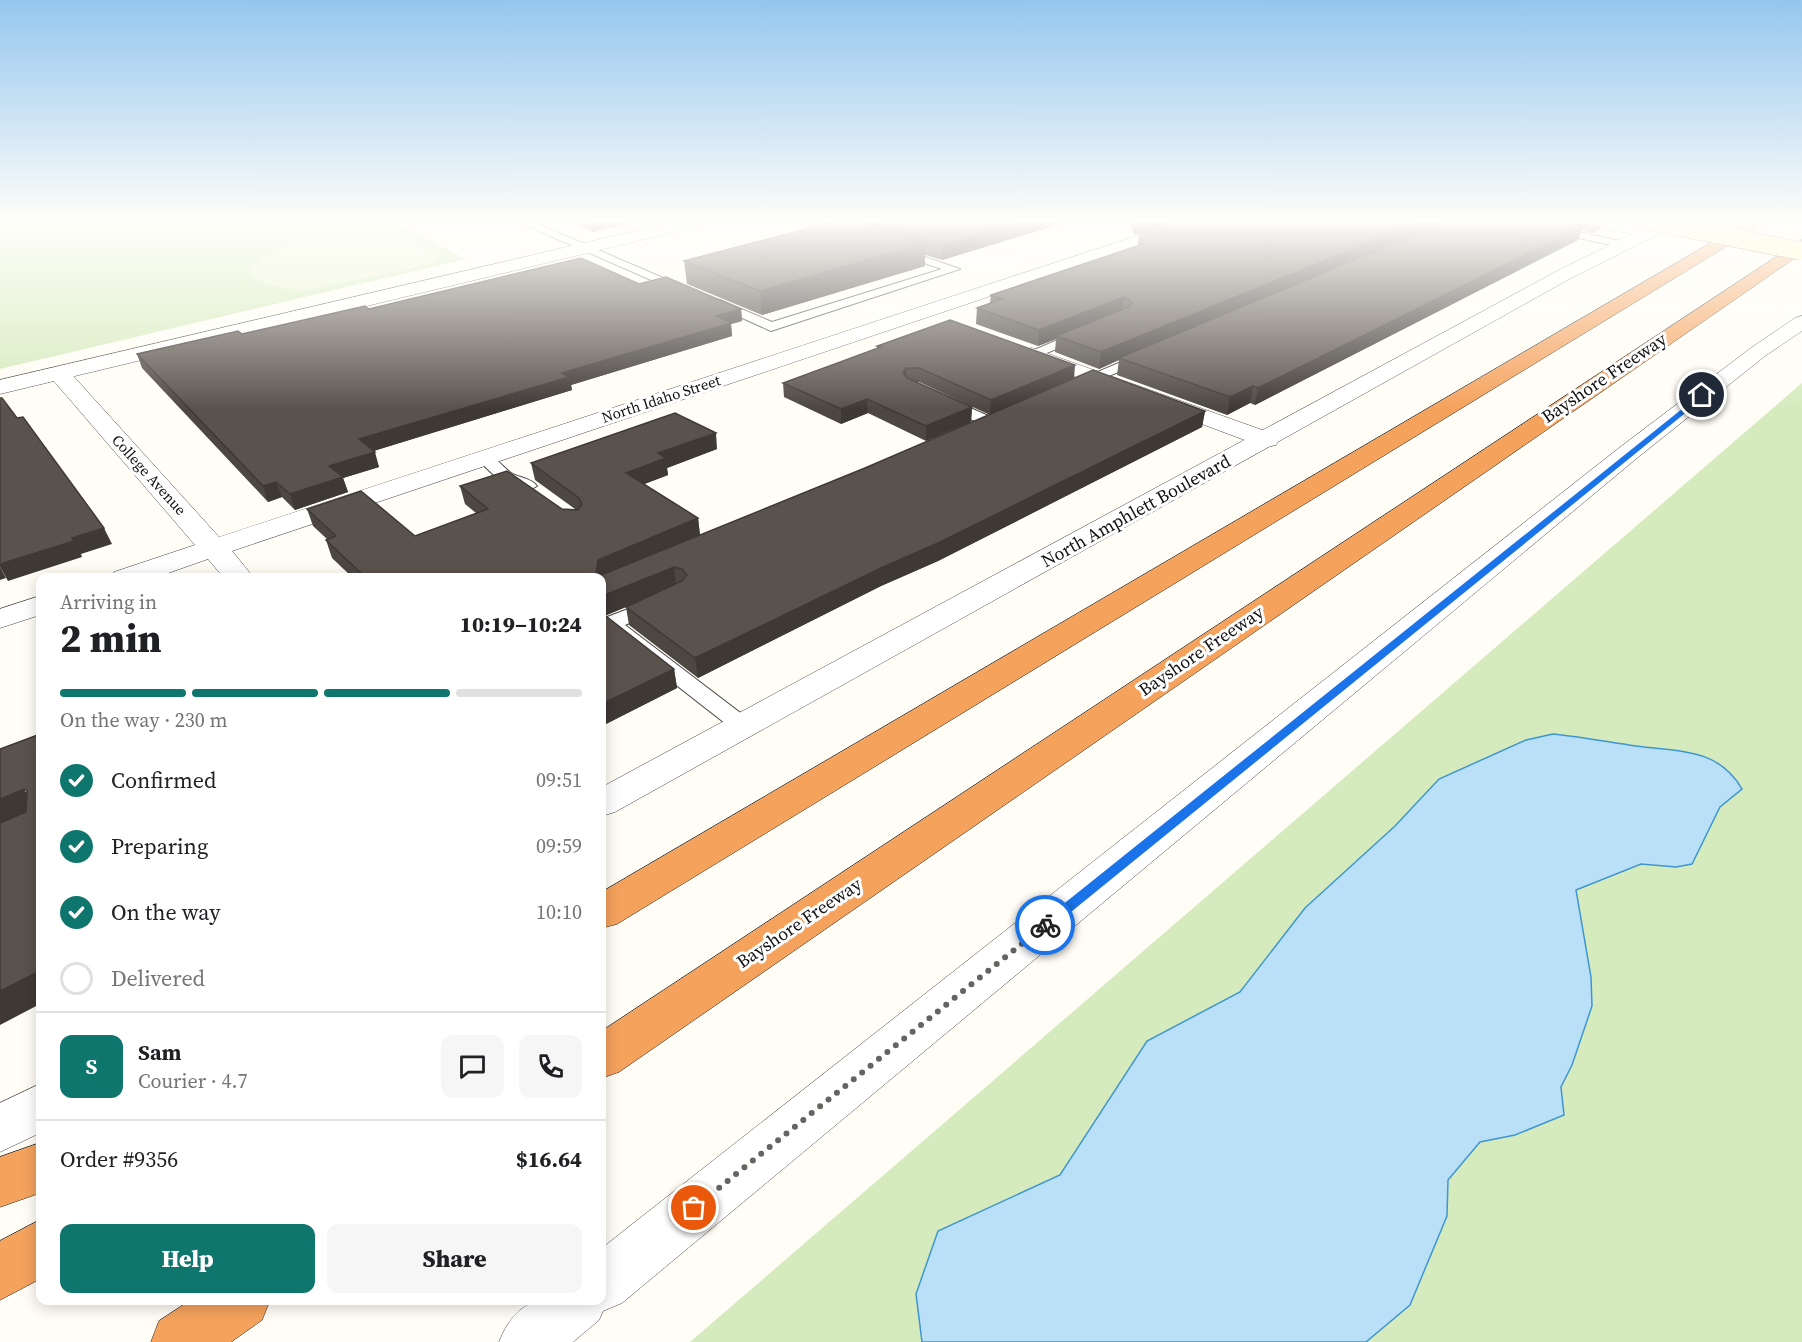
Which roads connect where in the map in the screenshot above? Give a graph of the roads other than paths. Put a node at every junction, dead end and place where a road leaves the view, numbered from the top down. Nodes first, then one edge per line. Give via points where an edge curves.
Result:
1 (436, 284) edge
2 (670, 284) edge
3 (910, 284) edge
4 (1010, 284) edge
5 (1548, 284) edge
6 (1655, 284) edge
7 (1745, 284) edge
8 (1772, 289) dead end
9 (921, 313) junction
10 (1802, 322) edge
11 (950, 324) edge
12 (1100, 327) edge
13 (1163, 348) edge
14 (1022, 350) joint
15 (58, 373) junction
16 (1094, 377) junction
17 (1600, 381) junction
18 (0, 387) edge
19 (1058, 392) edge
20 (935, 397) edge
21 (968, 431) edge
22 (1267, 440) junction
23 (484, 458) junction
24 (545, 500) edge
25 (213, 548) junction
26 (139, 573) edge
27 (236, 573) edge
28 (676, 594) edge
29 (36, 606) edge
30 (0, 619) edge
31 (606, 626) edge
32 (743, 726) junction
33 (606, 801) edge
34 (606, 910) edge
35 (606, 1054) edge
36 (36, 1109) edge
37 (0, 1129) edge
38 (36, 1169) edge
39 (0, 1182) edge
40 (36, 1250) edge
41 (0, 1272) edge
42 (606, 1279) edge
43 (235, 1305) edge
44 (573, 1305) edge
45 (180, 1342) edge
46 (528, 1342) edge

1 - 15 street
2 - 3 lane via 771,327
4 - 9 street, North Idaho Street
5 - 22 street, North Amphlett Boulevard
6 - 34 highway
7 - 17 highway, Bayshore Freeway
8 - 17 highway
9 - 11 street
9 - 23 street, North Idaho Street
10 - 42 street via 1628,453
12 - 14 lane
13 - 16 lane
14 - 16 street
15 - 18 street
15 - 25 street, College Avenue
16 - 19 lane
16 - 22 street
17 - 35 highway, Bayshore Freeway
20 - 21 lane via 994,420
22 - 32 street, North Amphlett Boulevard
23 - 24 lane via 506,477 526,485
23 - 25 street, North Idaho Street
25 - 26 street, North Idaho Street
25 - 27 street, College Avenue
28 - 31 lane
29 - 30 street
31 - 32 lane
32 - 33 street, North Amphlett Boulevard
36 - 37 street
38 - 39 highway
40 - 41 highway
43 - 45 highway
44 - 46 street

